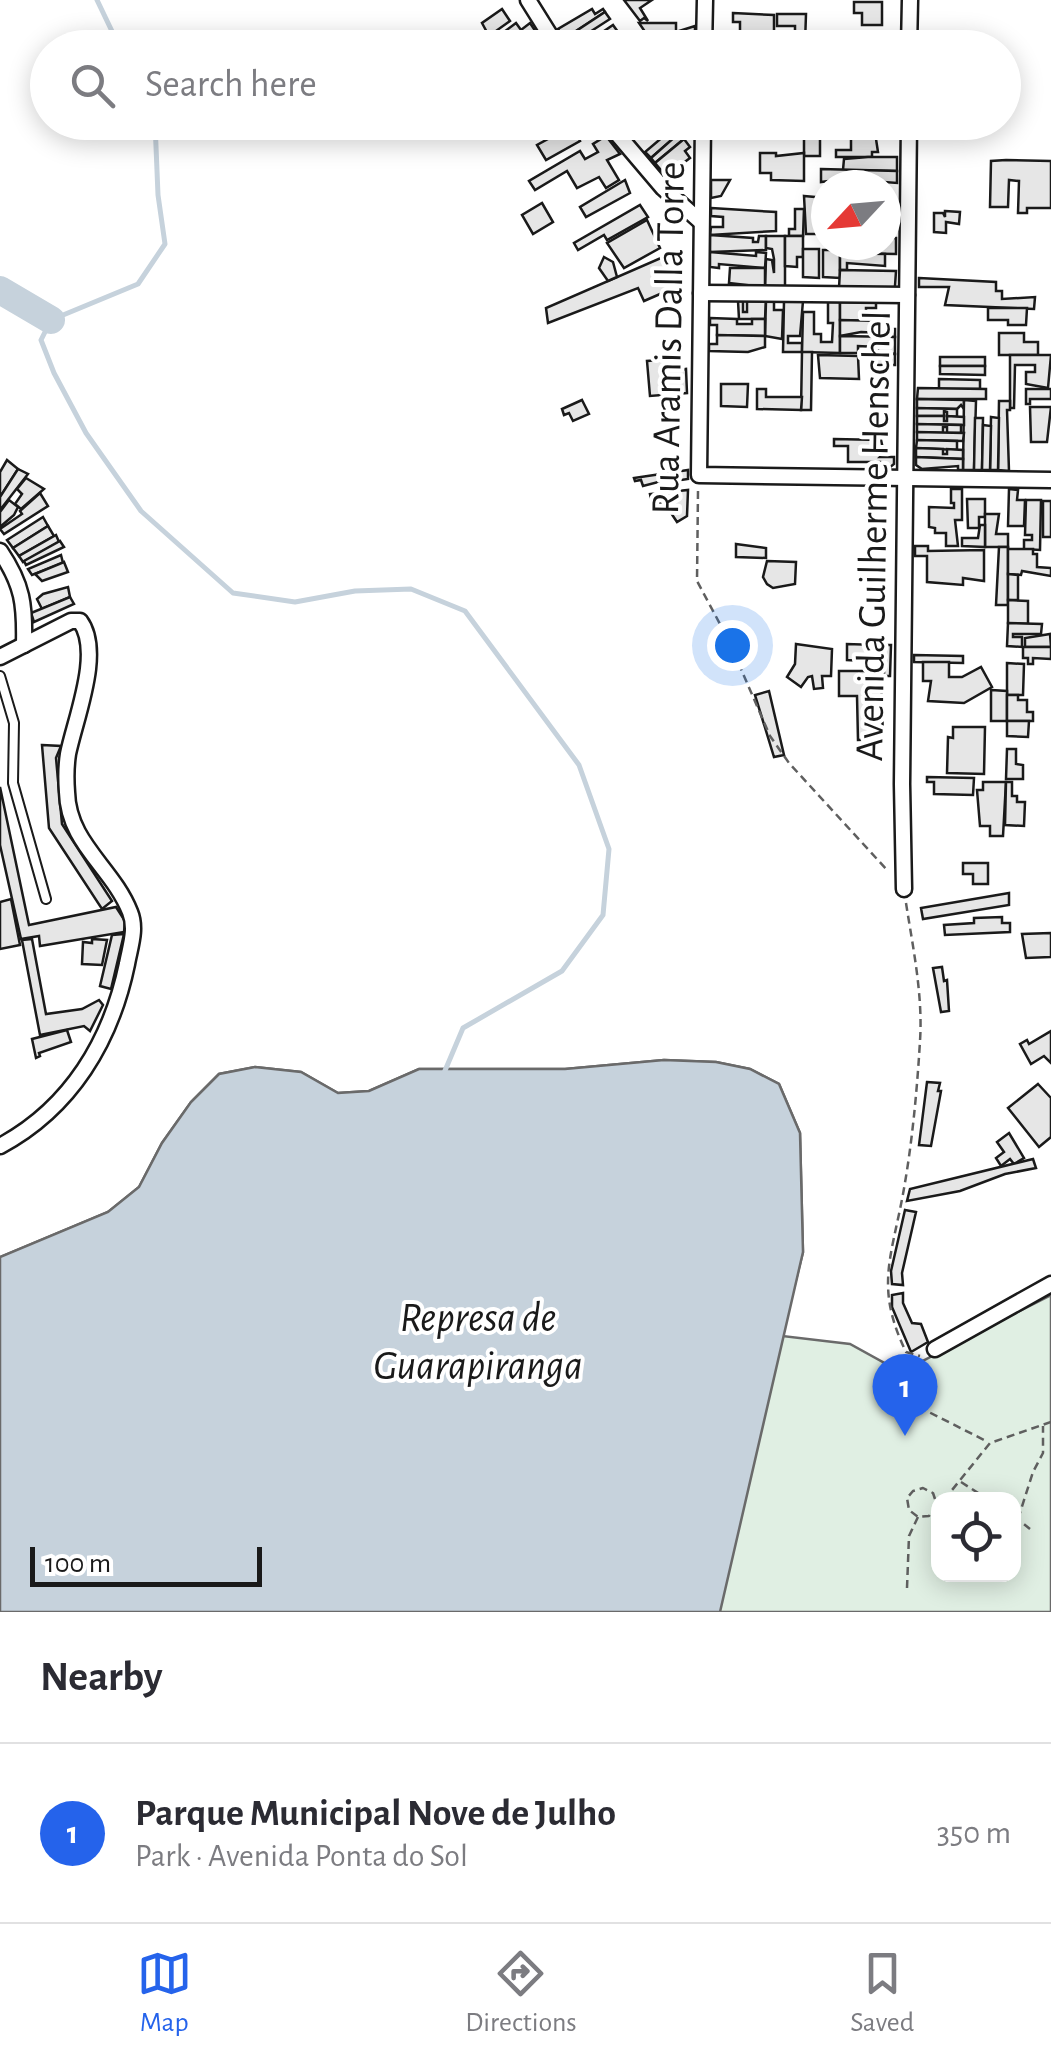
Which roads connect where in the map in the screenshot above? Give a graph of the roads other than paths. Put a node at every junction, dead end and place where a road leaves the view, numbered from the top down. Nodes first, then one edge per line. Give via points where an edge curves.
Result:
1 (528, 0) edge
2 (705, 0) edge
3 (910, 0) edge
4 (547, 30) edge
5 (704, 30) edge
6 (909, 30) edge
7 (622, 140) edge
8 (703, 140) edge
9 (909, 140) edge
10 (701, 222) junction
11 (701, 293) junction
12 (907, 295) junction
13 (905, 477) junction
14 (1051, 480) edge
15 (0, 551) edge
16 (24, 645) junction
17 (0, 657) edge
18 (0, 676) edge
19 (904, 889) road end
20 (46, 899) dead end
21 (0, 1146) edge
22 (1051, 1284) edge
23 (935, 1349) road end

1 - 4 street
2 - 5 street
3 - 6 street
7 - 10 street
8 - 10 street, Rua Aramis Dalla Torre
9 - 12 street, Avenida Guilherme Henschel
10 - 11 street, Rua Aramis Dalla Torre
11 - 12 street
11 - 13 street, Rua Aramis Dalla Torre via 699,474
12 - 13 street, Avenida Guilherme Henschel
13 - 14 street
13 - 19 street, Avenida Guilherme Henschel
15 - 16 street via 22,592
16 - 17 street
16 - 21 street via 74,620 86,630 87,668 66,770 68,810 76,833 130,910 133,929 121,992 93,1057 41,1121
18 - 20 lane via 14,723 13,783
22 - 23 street

